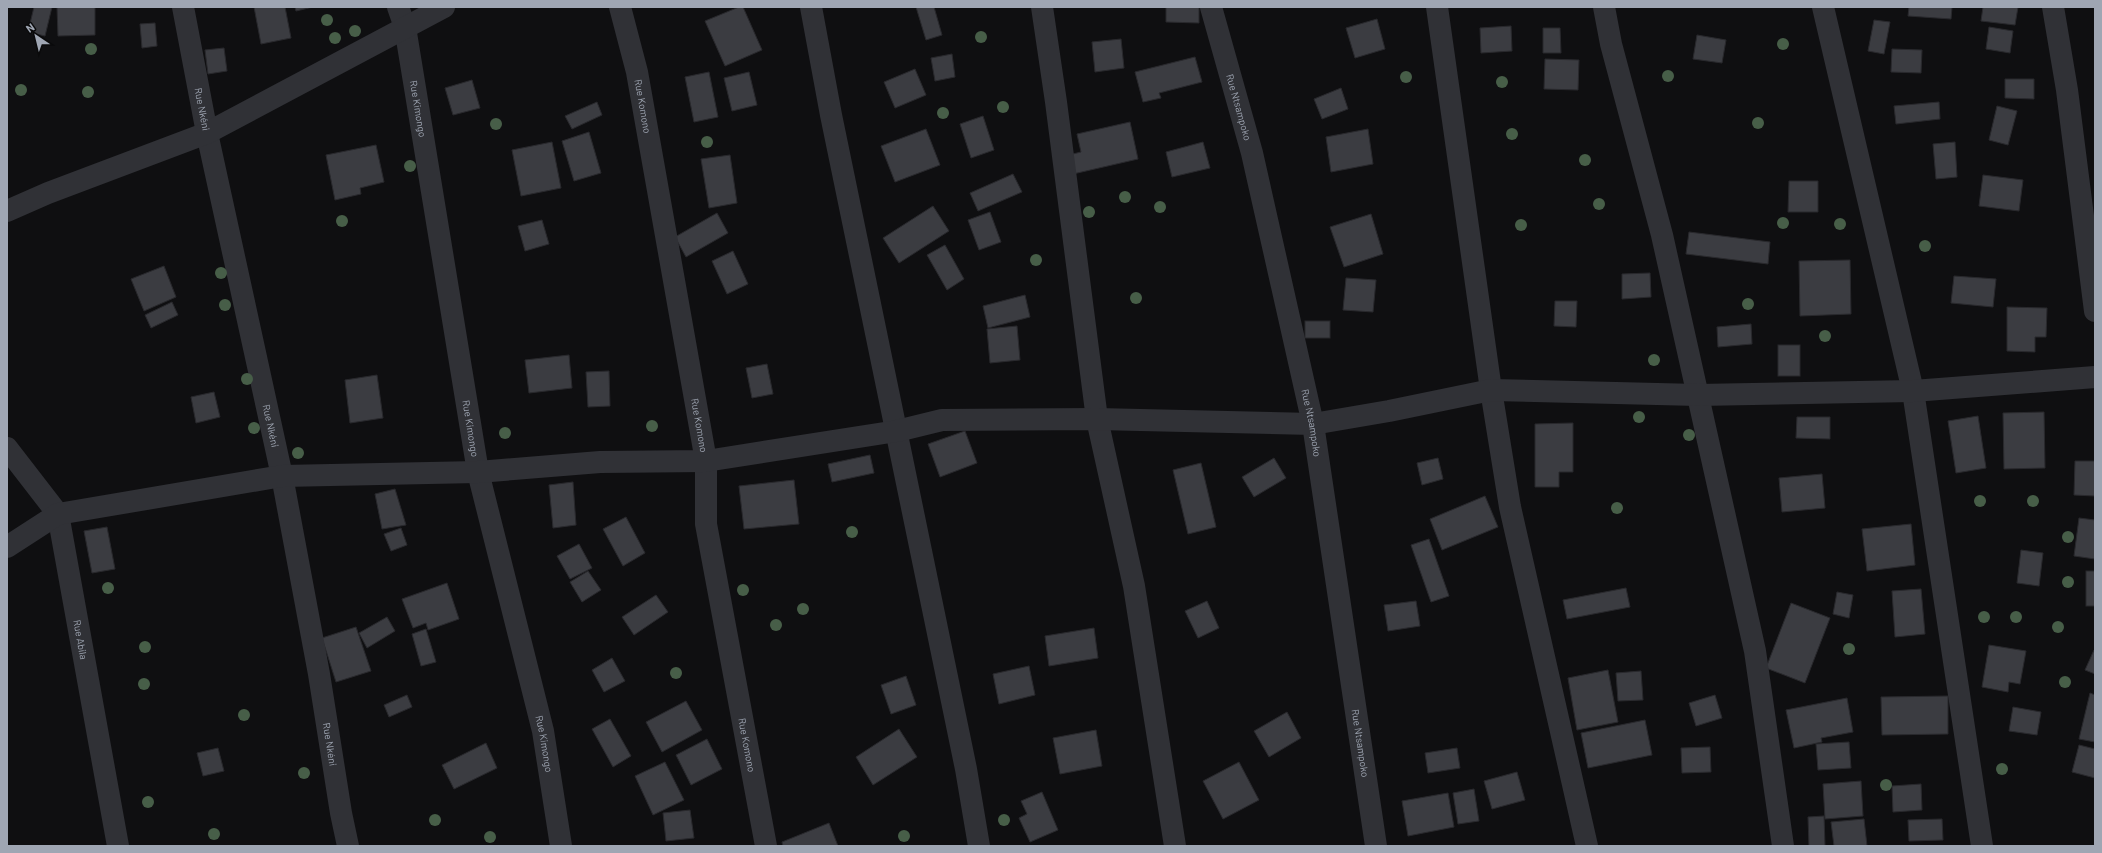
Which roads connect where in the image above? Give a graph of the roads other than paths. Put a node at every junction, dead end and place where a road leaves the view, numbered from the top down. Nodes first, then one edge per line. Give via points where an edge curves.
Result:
1 (183, 7) edge
2 (444, 7) edge
3 (620, 7) edge
4 (811, 7) edge
5 (1042, 7) edge
6 (1211, 7) edge
7 (1437, 7) edge
8 (1604, 7) edge
9 (1823, 7) edge
10 (2053, 7) edge
11 (402, 17) edge
12 (207, 133) junction
13 (7, 211) edge
14 (2095, 311) edge
15 (2095, 377) edge
16 (1491, 390) junction
17 (1913, 391) junction
18 (1698, 395) junction
19 (1096, 419) junction
20 (1313, 424) junction
21 (897, 431) junction
22 (7, 448) edge
23 (706, 461) junction
24 (478, 472) junction
25 (282, 476) junction
26 (58, 514) junction
27 (7, 547) edge
28 (118, 846) edge
29 (348, 846) edge
30 (561, 846) edge
31 (766, 846) edge
32 (979, 846) edge
33 (1175, 846) edge
34 (1376, 846) edge
35 (1588, 846) edge
36 (1783, 846) edge
37 (1982, 846) edge

1 - 12 street, Rue Nkéni
2 - 11 street
3 - 23 street, Rue Komono via 637,72
4 - 21 street
5 - 19 street
6 - 20 street, Rue Ntsampoko via 1252,153
7 - 16 street
8 - 18 street via 1611,44 1662,235
9 - 17 street
10 - 14 street via 2067,90
11 - 12 street
11 - 24 street, Rue Kimongo
12 - 13 street
12 - 25 street, Rue Nkéni
15 - 17 street
16 - 18 street
16 - 20 street
16 - 35 street via 1510,507
17 - 18 street
17 - 37 street
18 - 36 street via 1755,650
19 - 20 street
19 - 21 street via 942,420
19 - 33 street via 1134,586
20 - 34 street, Rue Ntsampoko
21 - 23 street
21 - 32 street via 966,769
22 - 26 street, Rue Abila
23 - 24 street via 600,462
23 - 31 street, Rue Komono via 706,524
24 - 25 street
24 - 30 street, Rue Kimongo via 543,731
25 - 26 street
25 - 29 street, Rue Nkéni via 319,674 340,813
26 - 27 street
26 - 28 street, Rue Abila

